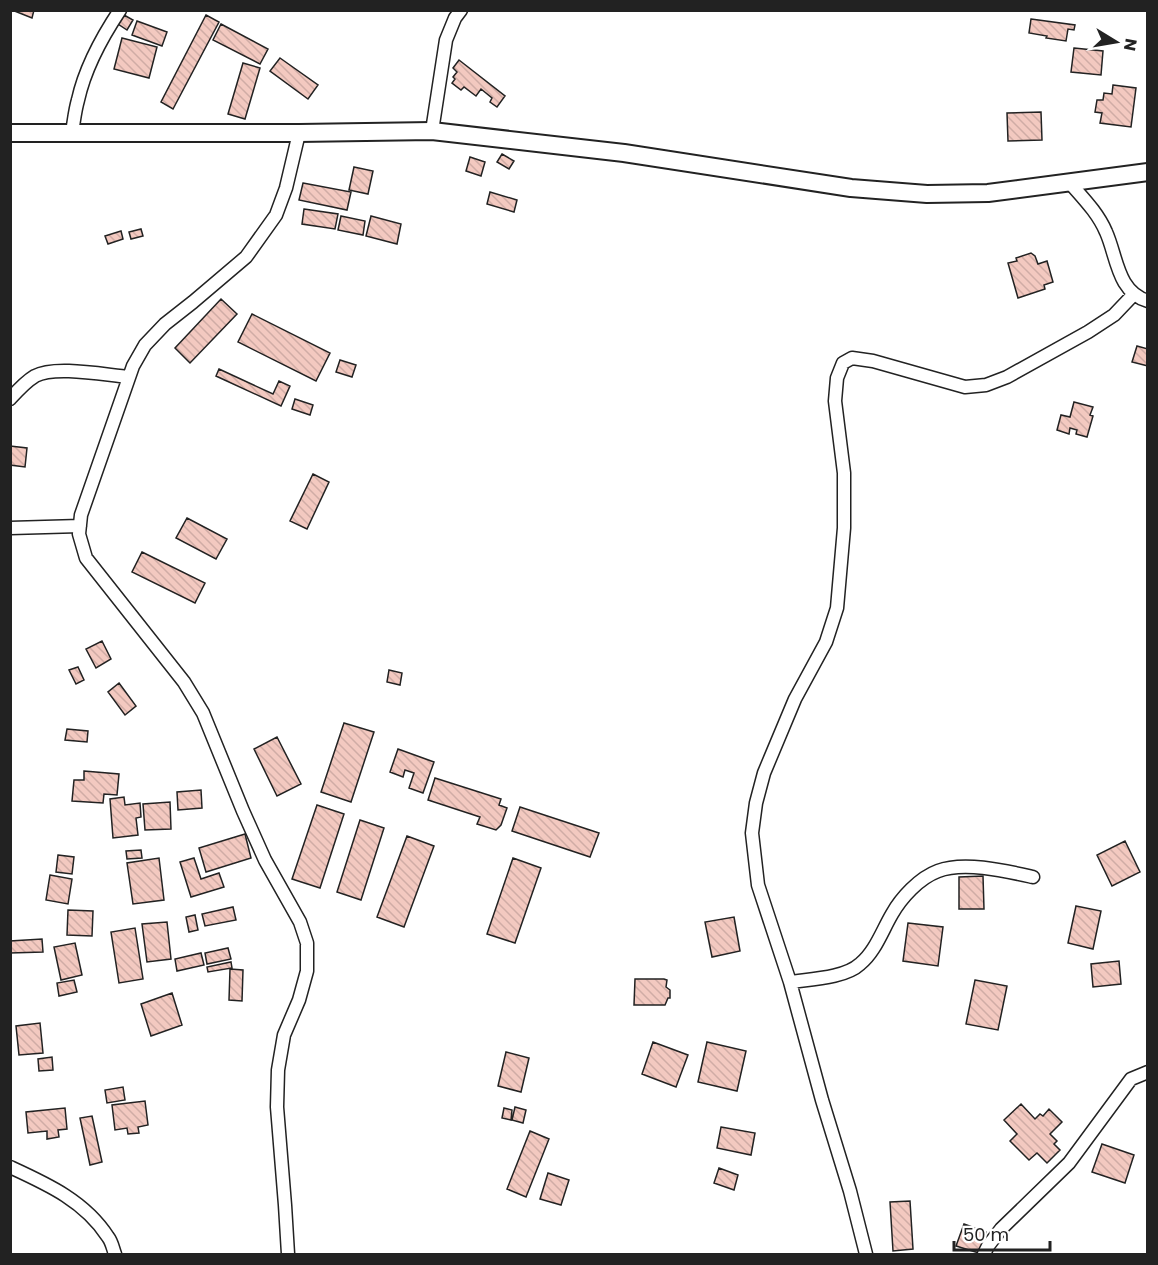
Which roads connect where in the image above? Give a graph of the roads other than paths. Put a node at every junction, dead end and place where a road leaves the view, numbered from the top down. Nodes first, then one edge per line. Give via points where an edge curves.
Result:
1 (120, 10) edge
2 (460, 10) edge
3 (432, 131) junction
4 (72, 132) junction
5 (10, 133) edge
6 (299, 133) junction
7 (1148, 172) edge
8 (1070, 183) junction
9 (1134, 294) junction
10 (1148, 301) edge
11 (129, 377) junction
12 (10, 399) edge
13 (80, 526) junction
14 (10, 528) edge
15 (1033, 877) dead end
16 (790, 982) junction
17 (1148, 1072) edge
18 (10, 1167) edge
19 (115, 1254) edge
20 (288, 1254) edge
21 (866, 1254) edge
22 (984, 1254) edge

1 - 4 street via 92,60 78,98
2 - 3 street via 442,57
3 - 6 main road
3 - 8 main road via 624,153 851,188 927,194 988,193
4 - 5 main road
4 - 6 main road
6 - 11 street via 276,215 246,257 165,324 146,345
7 - 8 main road
8 - 9 street via 1107,232 1116,264
9 - 10 street
9 - 16 street via 1114,315 1088,332 986,385 965,387 873,361 852,358 843,363 835,401 844,472 837,608 826,642 795,699 764,773 752,833 758,885
11 - 12 street via 50,372 30,379
11 - 13 street
13 - 14 street
13 - 20 street via 78,534 86,558 184,682 203,713 265,860 300,922 307,943 307,970 284,1035 278,1070 277,1107
15 - 16 street via 992,868 938,871 917,883 898,903 860,965 843,975
16 - 21 street
17 - 22 street via 1131,1079 1069,1163 1001,1229
18 - 19 street via 56,1188 88,1212 110,1239

